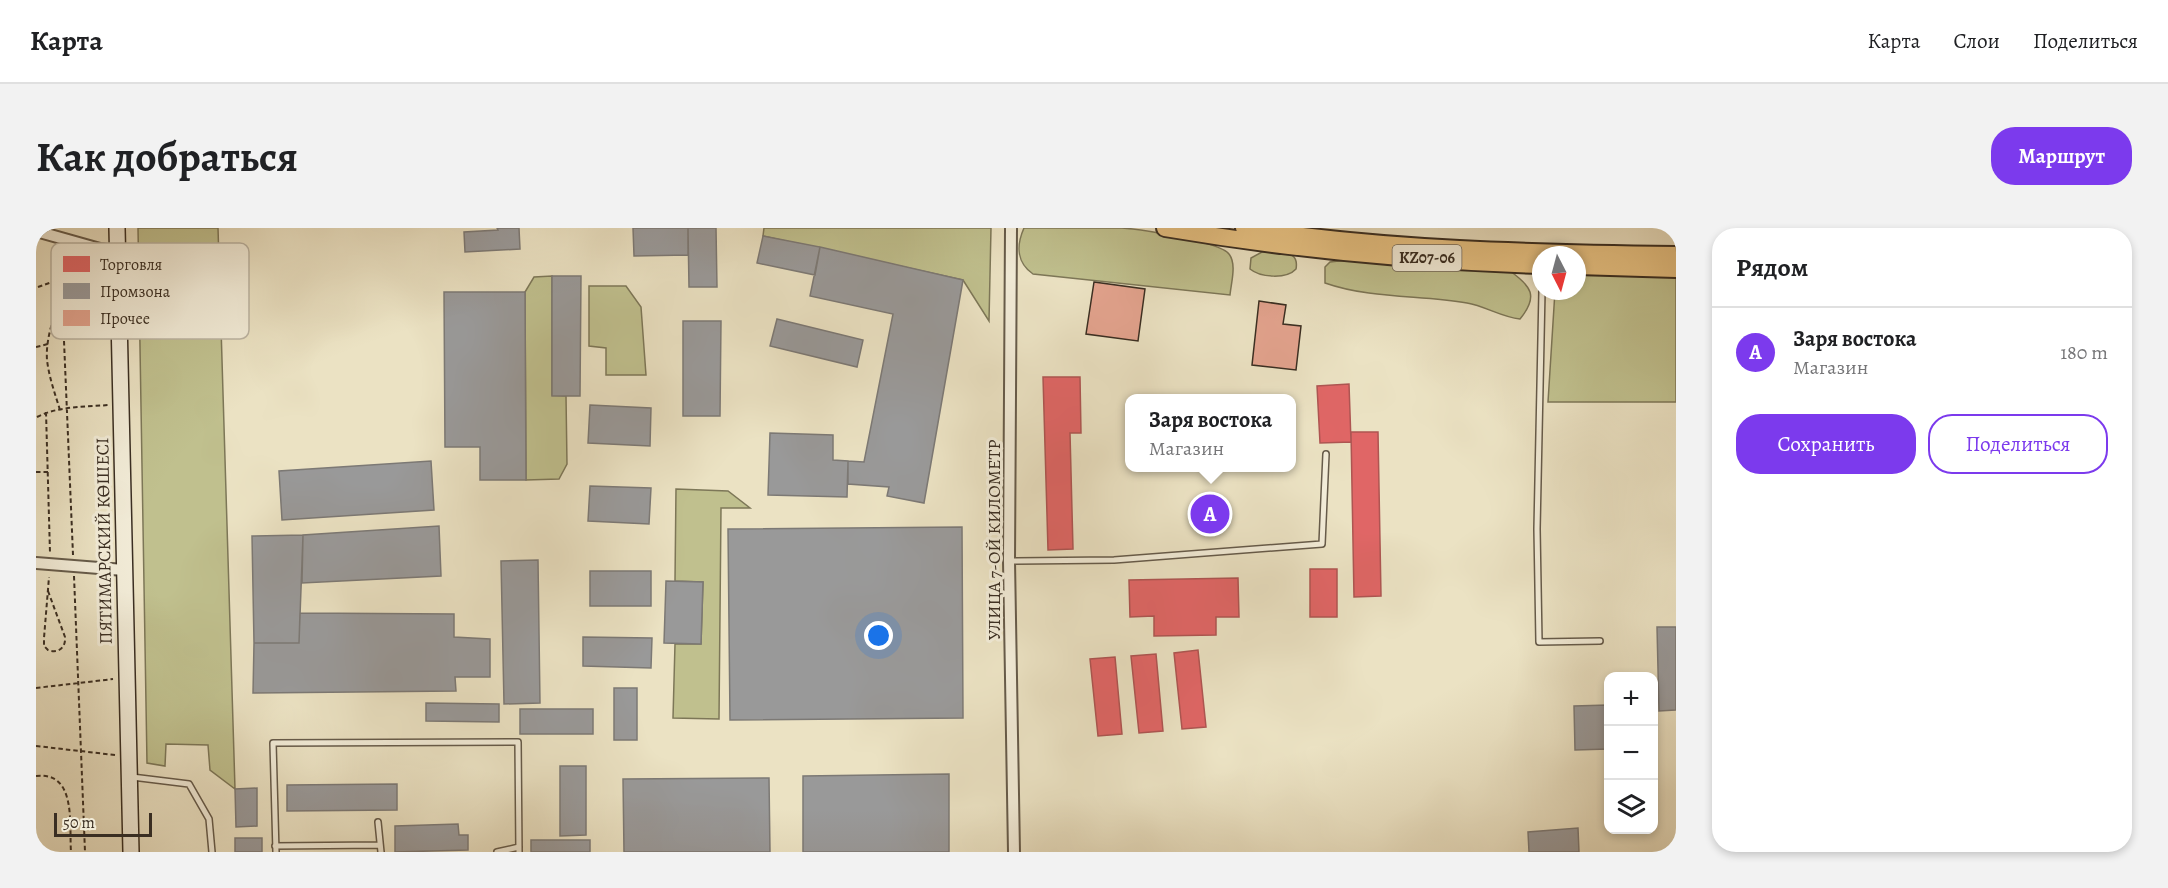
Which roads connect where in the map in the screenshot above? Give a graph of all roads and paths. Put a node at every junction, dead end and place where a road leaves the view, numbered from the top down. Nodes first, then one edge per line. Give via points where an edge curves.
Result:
1 (1011, 228) edge
2 (1165, 228) edge
3 (1244, 228) edge
4 (36, 231) edge
5 (1314, 238) edge
6 (79, 243) edge
7 (1676, 255) edge
8 (1532, 264) edge
9 (1586, 266) edge
10 (1676, 269) edge
11 (51, 282) edge
12 (38, 286) dead end
13 (1542, 300) edge
14 (51, 329) edge
15 (119, 339) edge
16 (64, 341) dead end
17 (48, 344) junction
18 (36, 347) edge
19 (120, 404) junction
20 (67, 409) junction
21 (60, 410) junction
22 (37, 417) edge
23 (1326, 454) dead end
24 (36, 472) edge
25 (48, 472) dead end
26 (1009, 561) junction
27 (36, 563) edge
28 (73, 566) junction
29 (124, 570) junction
30 (1600, 640) dead end
31 (127, 677) junction
32 (78, 682) junction
33 (36, 688) edge
34 (36, 746) edge
35 (81, 752) junction
36 (130, 756) junction
37 (36, 776) edge
38 (131, 777) junction
39 (378, 822) dead end
40 (275, 849) edge
41 (380, 849) edge
42 (519, 849) edge
43 (71, 852) edge
44 (85, 852) edge
45 (131, 852) edge
46 (212, 852) edge
47 (497, 852) edge
48 (1014, 852) edge

1 - 26 street, УЛИЦА 7-ОЙ КИЛОМЕТР
2 - 5 main road, KZ07-06
3 - 5 main road, KZ07-06
4 - 6 street
5 - 7 main road, KZ07-06 via 1531,252
5 - 8 main road, KZ07-06
9 - 10 main road
11 - 12 path
13 - 30 lane via 1539,642
14 - 17 path
15 - 19 main road, ПЯТИМАРСКИЙ КӨШЕСІ
16 - 20 path
17 - 18 path
17 - 21 path via 48,368
19 - 20 path
19 - 29 main road, ПЯТИМАРСКИЙ КӨШЕСІ
20 - 21 path
20 - 28 path
21 - 22 path
23 - 26 lane via 1322,544 1114,560
24 - 25 path
26 - 48 street, УЛИЦА 7-ОЙ КИЛОМЕТР
27 - 28 street
28 - 29 street
28 - 32 path
29 - 31 main road, ПЯТИМАРСКИЙ КӨШЕСІ
31 - 32 path
31 - 36 main road, ПЯТИМАРСКИЙ КӨШЕСІ
32 - 33 path
32 - 35 path
34 - 35 path
35 - 36 path
35 - 44 path
36 - 38 main road, ПЯТИМАРСКИЙ КӨШЕСІ
37 - 43 path via 50,776 65,787
38 - 45 main road, ПЯТИМАРСКИЙ КӨШЕСІ
38 - 46 lane via 189,784 210,819
39 - 41 lane
40 - 41 lane
40 - 42 lane via 273,742 518,742
42 - 47 lane

